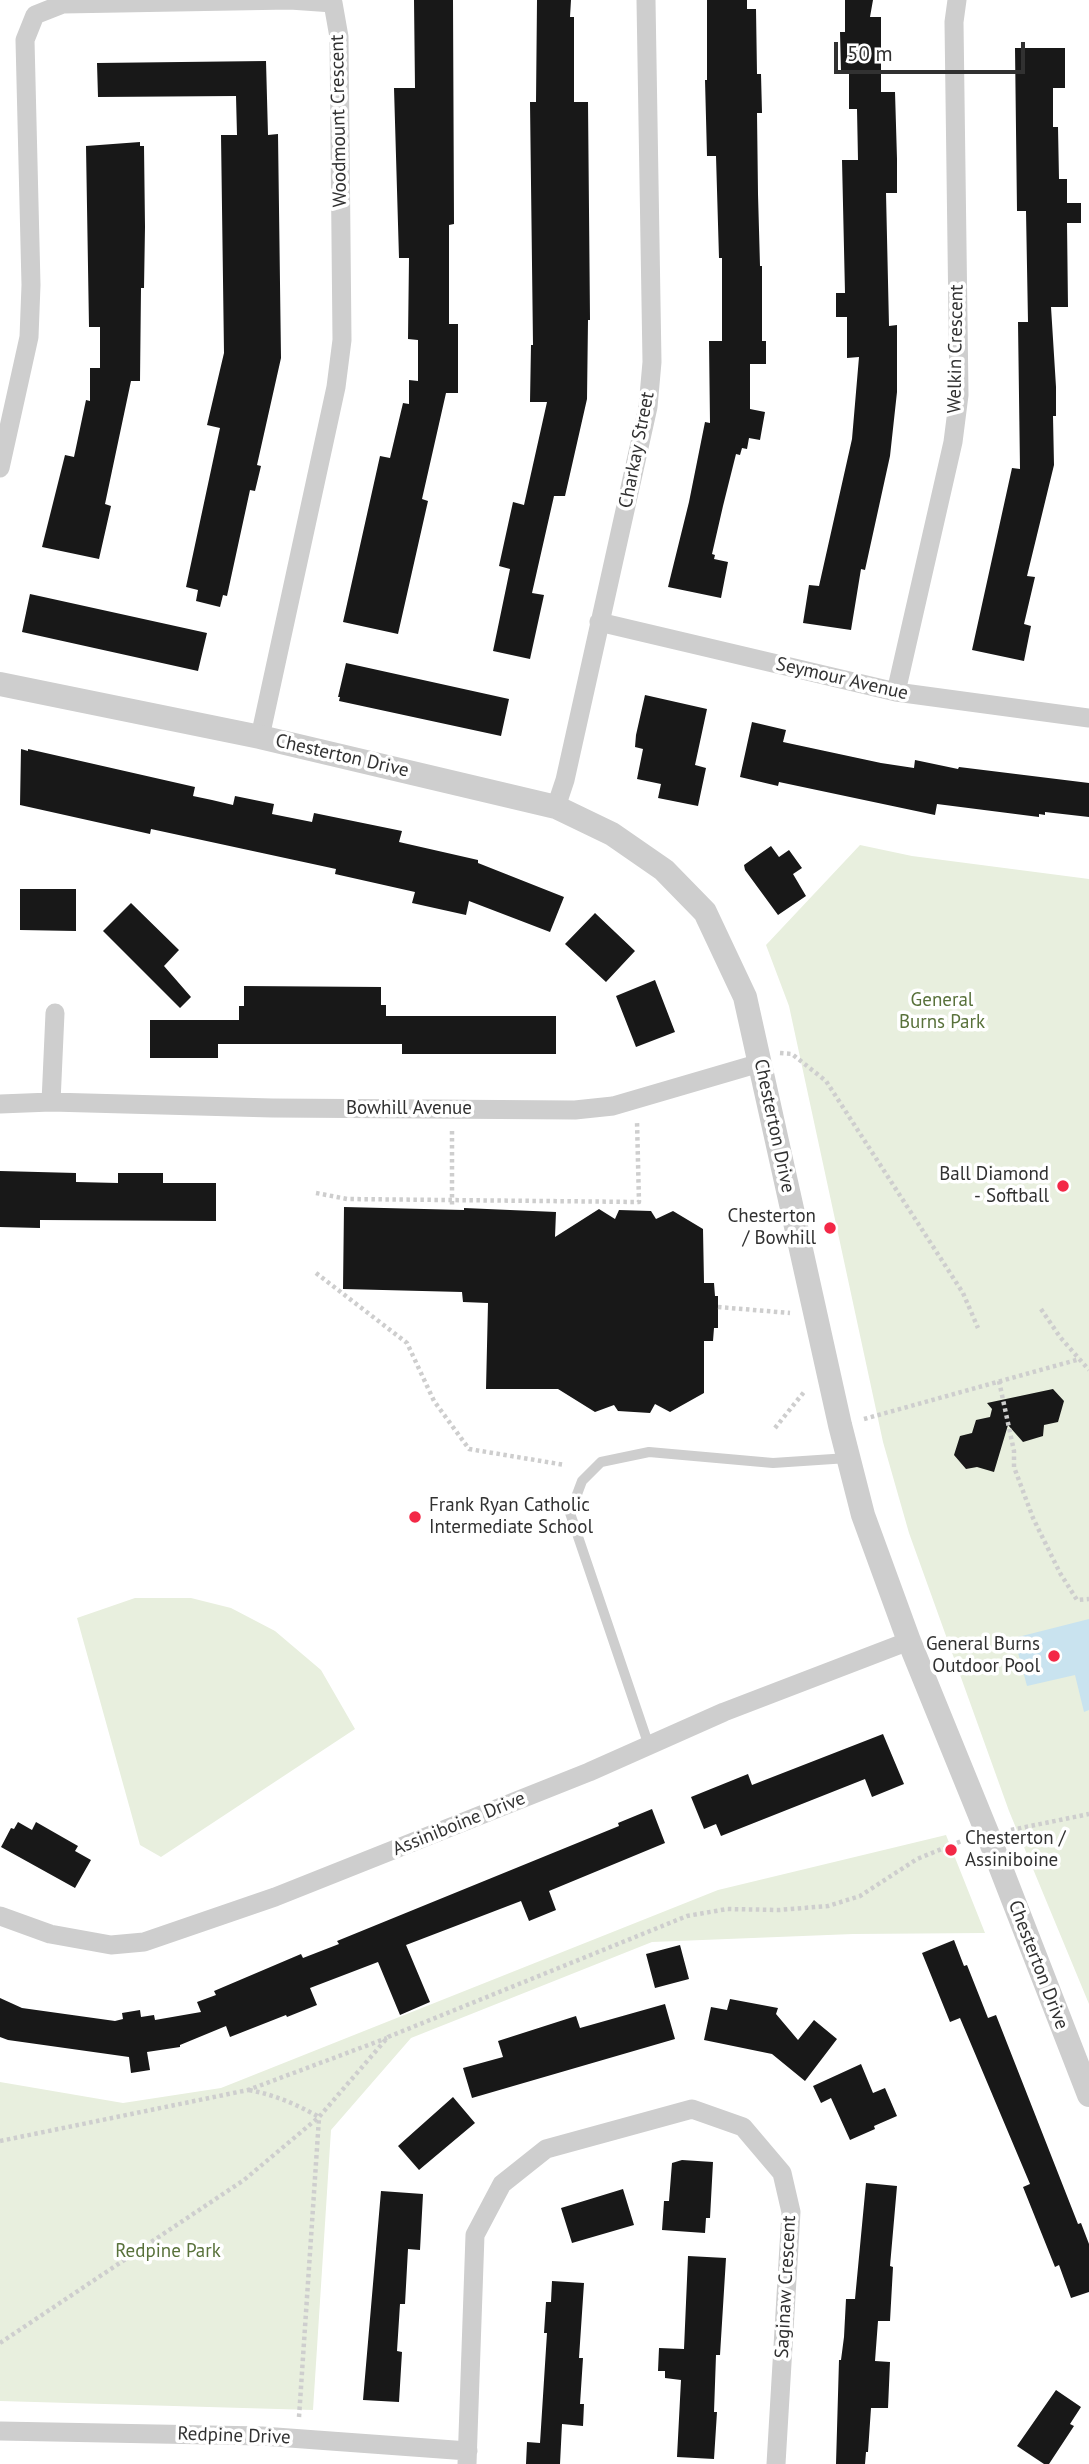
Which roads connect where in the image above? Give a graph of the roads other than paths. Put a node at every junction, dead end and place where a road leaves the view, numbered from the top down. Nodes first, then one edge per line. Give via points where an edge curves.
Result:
1 (646, 0) edge
2 (957, 0) edge
3 (0, 467) edge
4 (599, 622) junction
5 (0, 684) edge
6 (896, 692) junction
7 (1089, 718) edge
8 (260, 737) junction
9 (556, 807) junction
10 (55, 1013) dead end
11 (759, 1057) junction
12 (51, 1102) junction
13 (0, 1104) edge
14 (848, 1458) junction
15 (909, 1641) junction
16 (649, 1746) junction
17 (0, 1916) edge
18 (1089, 2095) edge
19 (0, 2431) edge
20 (467, 2457) edge
21 (776, 2464) edge

1 - 4 street, Charkay Street via 652,362 648,407
2 - 6 street, Welkin Crescent via 959,396 953,442
3 - 8 street, Woodmount Crescent via 29,337 25,40 35,15 63,4 333,3 339,37 342,340
4 - 6 street, Seymour Avenue
4 - 9 street, Charkay Street
5 - 8 street, Chesterton Drive
6 - 7 street, Seymour Avenue
8 - 9 street, Chesterton Drive
9 - 11 street, Chesterton Drive via 612,834 664,870 705,912 745,997
10 - 12 street
11 - 12 street, Bowhill Avenue via 613,1106 575,1110
11 - 14 street, Chesterton Drive
12 - 13 street, Bowhill Avenue
14 - 15 street, Chesterton Drive via 863,1515
14 - 16 lane via 773,1463 649,1452 601,1462 582,1481 570,1513
15 - 16 street, Assiniboine Drive
15 - 18 street, Chesterton Drive
16 - 17 street, Assiniboine Drive via 275,1897 144,1942 111,1945 50,1934
19 - 20 street, Redpine Drive via 262,2436
20 - 21 street, Saginaw Crescent via 475,2235 502,2184 546,2149 692,2109 743,2127 782,2173 791,2212

